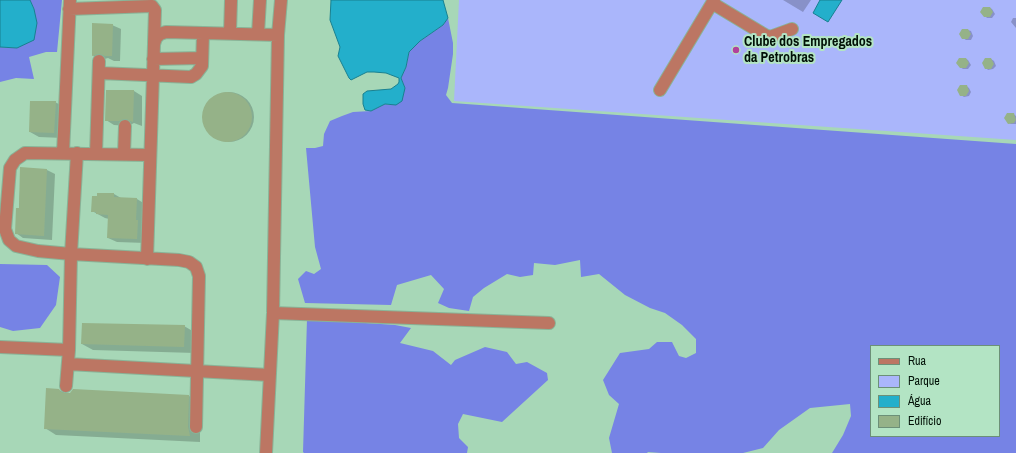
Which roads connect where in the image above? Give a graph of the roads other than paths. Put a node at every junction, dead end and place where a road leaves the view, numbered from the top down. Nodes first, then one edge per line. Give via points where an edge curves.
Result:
1 (231, 0) edge
2 (260, 0) edge
3 (281, 0) edge
4 (713, 2) edge
5 (70, 4) edge
6 (792, 29) dead end
7 (203, 33) junction
8 (230, 33) junction
9 (258, 34) junction
10 (278, 35) junction
11 (154, 44) junction
12 (202, 58) junction
13 (153, 59) junction
14 (152, 75) junction
15 (660, 90) dead end
16 (125, 126) dead end
17 (63, 153) junction
18 (77, 153) junction
19 (96, 154) junction
20 (124, 154) junction
21 (150, 155) junction
22 (71, 254) junction
23 (147, 259) junction
24 (273, 313) junction
25 (549, 323) dead end
26 (0, 347) edge
27 (69, 350) junction
28 (68, 364) junction
29 (197, 371) junction
30 (269, 375) junction
31 (66, 386) dead end
32 (196, 427) dead end
33 (266, 453) edge

1 - 8 lane
2 - 9 lane
3 - 10 lane
4 - 6 lane via 770,37
4 - 15 lane
5 - 11 lane via 152,6 155,10
5 - 17 lane
7 - 8 lane
7 - 11 lane via 166,32 160,34
7 - 12 lane
8 - 9 lane
9 - 10 lane
10 - 24 lane
11 - 13 lane
12 - 13 lane
12 - 14 lane via 202,66 191,77
13 - 14 lane
14 - 19 lane via 99,67
14 - 21 lane
16 - 20 lane
17 - 18 lane
17 - 22 lane via 25,153 15,160 10,168 5,229 9,240 16,246
18 - 19 lane
18 - 22 lane
19 - 20 lane
20 - 21 lane
21 - 23 lane
22 - 23 lane
22 - 27 lane
23 - 29 lane via 189,262 196,267 199,276
24 - 25 lane
24 - 30 lane
26 - 27 lane
27 - 28 lane
28 - 29 lane
28 - 31 lane
29 - 30 lane
29 - 32 lane
30 - 33 lane

